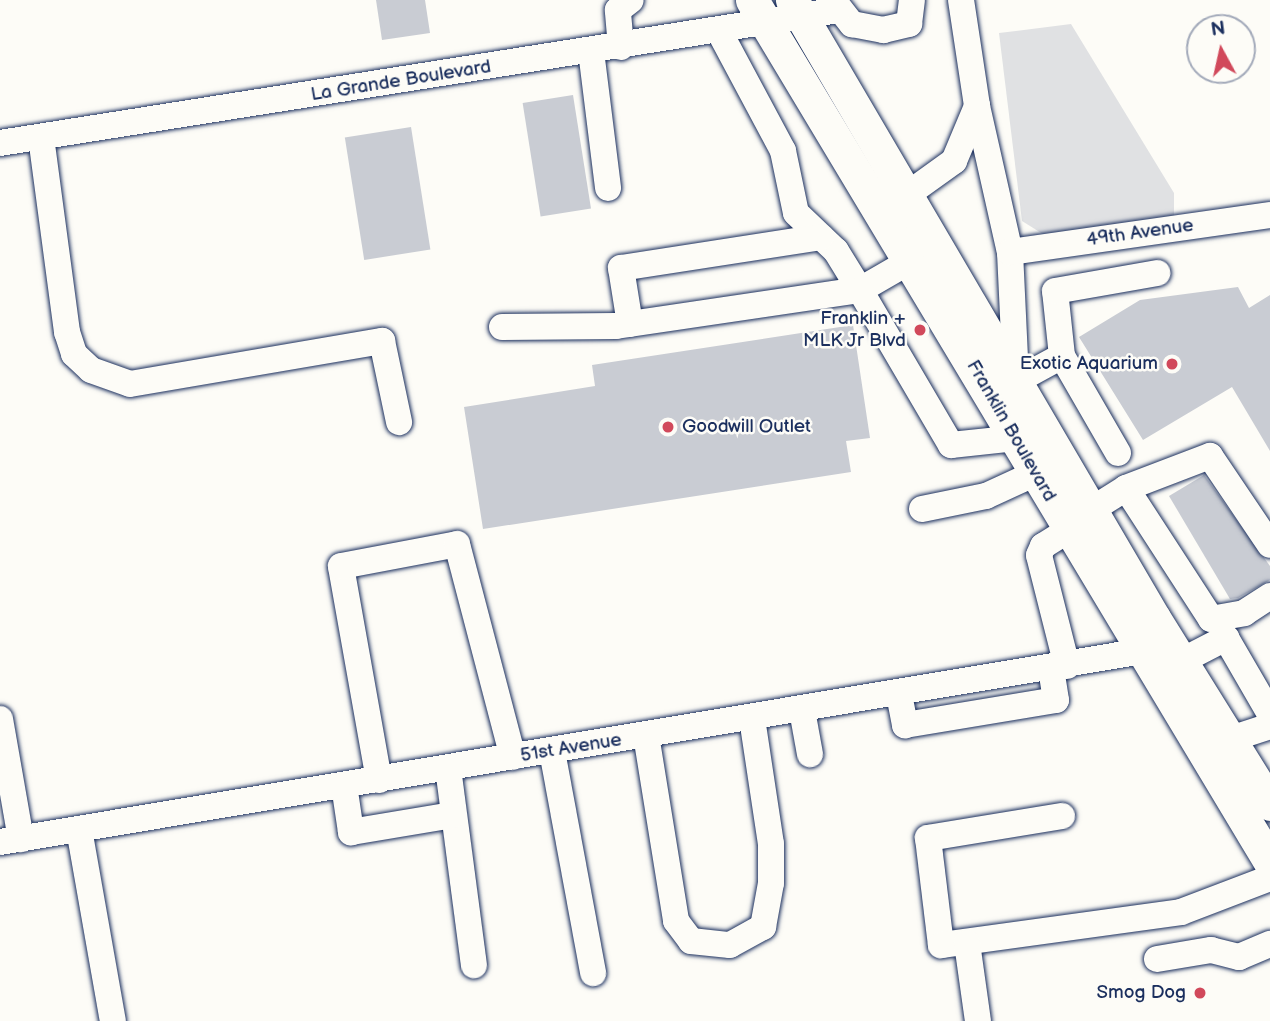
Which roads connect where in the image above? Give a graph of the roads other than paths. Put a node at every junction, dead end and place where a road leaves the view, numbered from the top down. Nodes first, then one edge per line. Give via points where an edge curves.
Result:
1 (631, 0) edge
2 (912, 0) edge
3 (961, 0) edge
4 (836, 5) edge
5 (797, 9) edge
6 (758, 12) edge
7 (719, 31) junction
8 (621, 47) junction
9 (591, 51) junction
10 (977, 106) junction
11 (41, 137) junction
12 (0, 143) edge
13 (608, 188) dead end
14 (893, 205) junction
15 (1270, 215) edge
16 (821, 237) junction
17 (1010, 252) junction
18 (910, 261) junction
19 (1157, 273) dead end
20 (860, 289) junction
21 (630, 324) junction
22 (502, 327) dead end
23 (1062, 356) junction
24 (1016, 382) junction
25 (399, 422) dead end
26 (1016, 438) junction
27 (1118, 453) dead end
28 (1037, 473) junction
29 (1126, 488) junction
30 (922, 509) dead end
31 (1080, 519) junction
32 (1270, 545) edge
33 (1270, 596) edge
34 (1161, 661) junction
35 (1059, 667) junction
36 (802, 710) junction
37 (1270, 714) edge
38 (752, 718) junction
39 (0, 719) edge
40 (1270, 726) edge
41 (646, 735) junction
42 (1215, 743) junction
43 (552, 751) junction
44 (810, 754) dead end
45 (513, 757) junction
46 (448, 768) junction
47 (379, 779) junction
48 (344, 785) junction
49 (1259, 795) edge
50 (453, 815) junction
51 (1062, 816) dead end
52 (79, 829) junction
53 (10, 841) edge
54 (1270, 862) edge
55 (1270, 878) edge
56 (967, 943) junction
57 (1270, 944) edge
58 (1157, 959) dead end
59 (474, 965) dead end
60 (593, 973) dead end
61 (113, 1021) edge
62 (978, 1021) edge

1 - 8 street via 618,10
2 - 4 street via 909,24 883,30 852,24
3 - 10 street
4 - 5 street, La Grande Boulevard
5 - 6 street, La Grande Boulevard
5 - 14 main road, Franklin Boulevard
6 - 7 street, La Grande Boulevard
6 - 14 main road, Franklin Boulevard
7 - 8 street, La Grande Boulevard
7 - 16 street via 783,151 796,213
8 - 9 street, La Grande Boulevard
9 - 11 street, La Grande Boulevard
9 - 13 street
10 - 14 street via 954,162
10 - 17 street
11 - 12 street, La Grande Boulevard
11 - 25 street via 67,332 74,354 91,370 130,384 383,341
14 - 18 main road, Franklin Boulevard
14 - 24 main road, Franklin Boulevard
15 - 17 street, 49th Avenue
16 - 20 street
16 - 21 street via 621,268
17 - 24 street
18 - 20 street
18 - 26 main road, Franklin Boulevard
19 - 23 street via 1055,292
20 - 21 street
20 - 26 street via 951,445
21 - 22 street
23 - 24 street
23 - 27 street
24 - 31 main road, Franklin Boulevard
26 - 28 main road, Franklin Boulevard
26 - 31 main road via 1040,451
28 - 30 street via 986,496
28 - 31 main road, Franklin Boulevard
29 - 31 street
29 - 32 street via 1210,456
29 - 33 street via 1211,620 1244,613
31 - 34 main road, Franklin Boulevard
31 - 34 main road, Franklin Boulevard via 1114,550
31 - 35 street via 1043,545 1039,555
34 - 35 street, 51st Avenue
34 - 37 street, 51st Avenue via 1226,638
34 - 42 main road, Franklin Boulevard
35 - 36 street, 51st Avenue
36 - 38 street, 51st Avenue
36 - 44 street
38 - 41 street, 51st Avenue
38 - 41 street via 771,844 771,883 763,927 730,945 691,941 676,921
39 - 53 street
40 - 42 street
41 - 43 street, 51st Avenue
42 - 49 main road, Franklin Boulevard
43 - 45 street, 51st Avenue
43 - 60 street
45 - 46 street, 51st Avenue
45 - 47 street via 457,544 341,565
46 - 47 street, 51st Avenue
46 - 50 street
47 - 48 street, 51st Avenue
48 - 50 street via 351,832
48 - 52 street, 51st Avenue
49 - 54 main road, Franklin Boulevard
50 - 59 street
51 - 56 street via 928,838 941,945
52 - 53 street, 51st Avenue
52 - 61 street
55 - 56 street via 1181,912
56 - 62 street
57 - 58 street via 1240,957 1211,950

